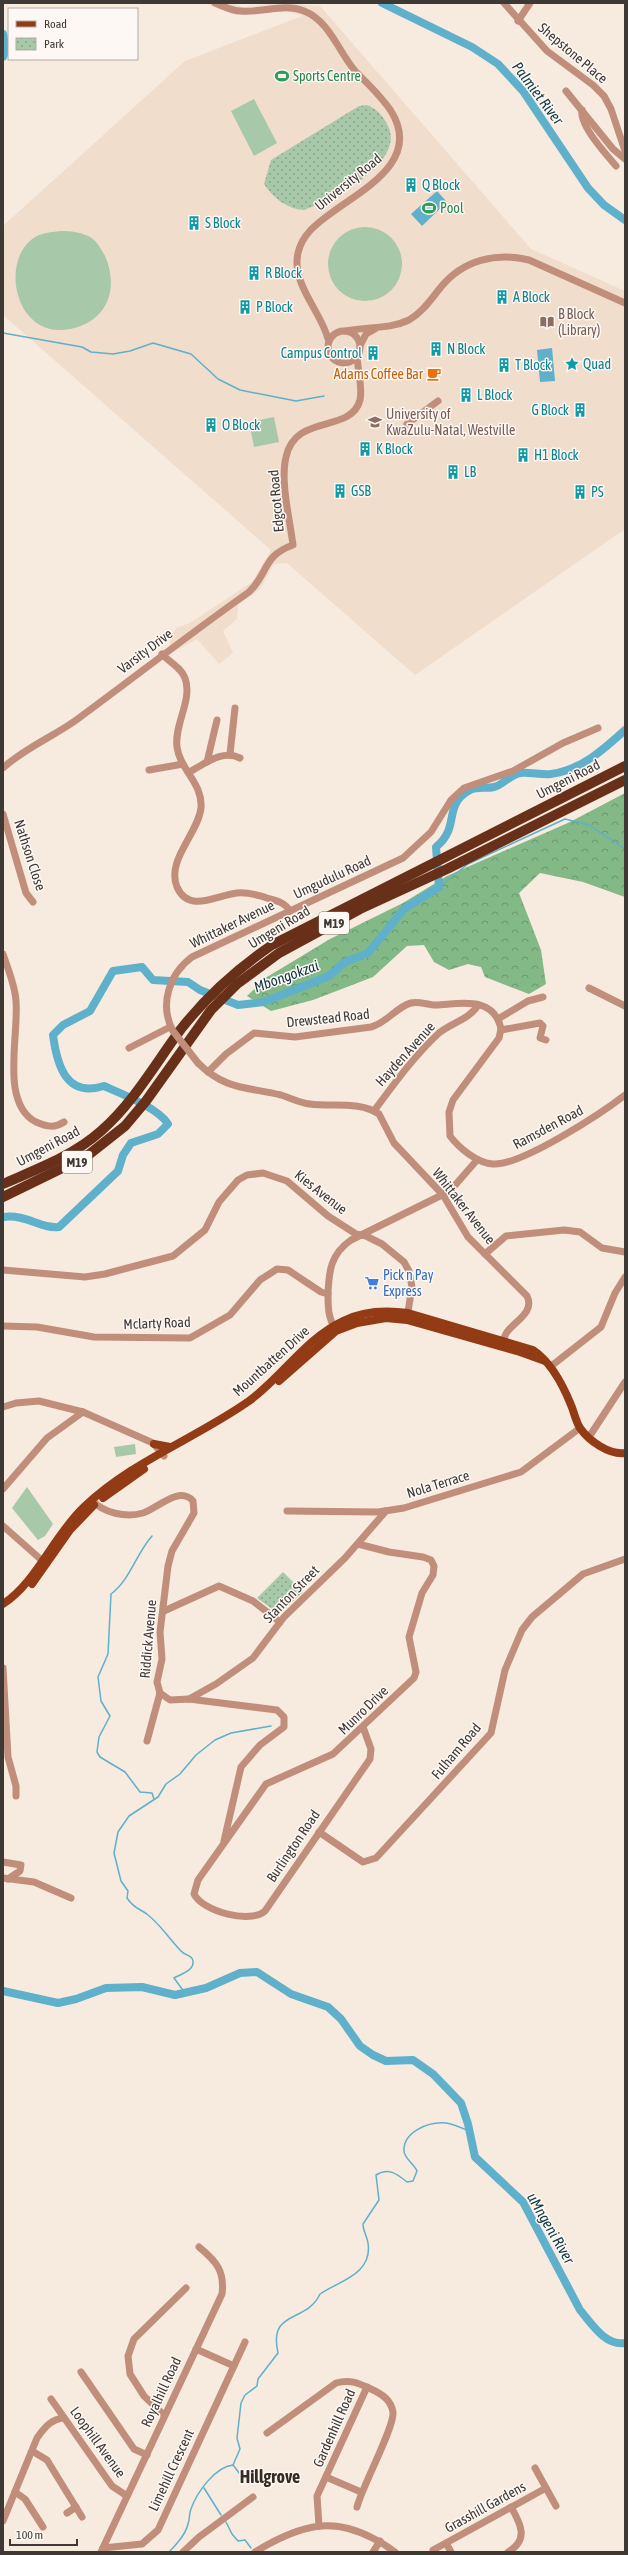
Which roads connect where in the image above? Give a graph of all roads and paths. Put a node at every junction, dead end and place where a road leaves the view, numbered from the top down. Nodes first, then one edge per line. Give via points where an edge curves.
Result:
1 (215, 3) edge
2 (504, 3) edge
3 (530, 3) edge
4 (518, 20) junction
5 (566, 91) dead end
6 (582, 110) junction
7 (625, 151) edge
8 (625, 159) edge
9 (616, 166) dead end
10 (625, 303) edge
11 (322, 320) junction
12 (375, 328) junction
13 (344, 330) junction
14 (328, 339) junction
15 (359, 346) junction
16 (357, 354) junction
17 (344, 363) junction
18 (358, 376) junction
19 (438, 401) dead end
20 (407, 424) dead end
21 (293, 546) joint
22 (162, 654) junction
23 (235, 708) dead end
24 (217, 720) dead end
25 (598, 728) dead end
26 (230, 754) junction
27 (240, 758) dead end
28 (207, 762) junction
29 (183, 764) junction
30 (625, 766) edge
31 (3, 768) edge
32 (149, 770) dead end
33 (189, 772) junction
34 (625, 780) edge
35 (3, 814) edge
36 (33, 902) dead end
37 (290, 911) junction
38 (3, 955) edge
39 (589, 988) dead end
40 (543, 996) dead end
41 (478, 1005) junction
42 (625, 1006) edge
43 (498, 1019) junction
44 (171, 1029) junction
45 (501, 1030) junction
46 (546, 1040) dead end
47 (129, 1048) dead end
48 (208, 1072) junction
49 (625, 1095) edge
50 (374, 1111) junction
51 (64, 1122) dead end
52 (477, 1160) junction
53 (3, 1184) edge
54 (443, 1195) junction
55 (3, 1197) edge
56 (359, 1235) junction
57 (625, 1252) edge
58 (485, 1254) junction
59 (3, 1270) edge
60 (625, 1277) edge
61 (328, 1294) junction
62 (408, 1316) junction
63 (3, 1326) edge
64 (335, 1329) junction
65 (503, 1343) junction
66 (548, 1364) junction
67 (625, 1382) edge
68 (3, 1407) edge
69 (83, 1412) junction
70 (580, 1428) junction
71 (589, 1437) junction
72 (154, 1444) junction
73 (170, 1447) junction
74 (625, 1453) edge
75 (162, 1454) junction
76 (3, 1489) edge
77 (93, 1502) junction
78 (287, 1511) dead end
79 (386, 1511) junction
80 (3, 1526) edge
81 (358, 1544) junction
82 (625, 1559) edge
83 (44, 1562) junction
84 (3, 1604) edge
85 (3, 1609) edge
86 (164, 1612) junction
87 (280, 1622) junction
88 (3, 1668) edge
89 (160, 1693) junction
90 (189, 1699) junction
91 (363, 1727) junction
92 (147, 1741) dead end
93 (16, 1796) dead end
94 (319, 1832) junction
95 (224, 1841) junction
96 (3, 1862) edge
97 (6, 1879) edge
98 (194, 1894) joint
99 (71, 1898) dead end
100 (200, 2248) dead end
101 (186, 2288) dead end
102 (245, 2342) dead end
103 (196, 2349) junction
104 (234, 2366) junction
105 (81, 2372) dead end
106 (366, 2387) junction
107 (51, 2399) dead end
108 (164, 2415) junction
109 (64, 2418) junction
110 (267, 2433) dead end
111 (32, 2451) junction
112 (147, 2455) junction
113 (535, 2468) dead end
114 (326, 2477) junction
115 (546, 2488) junction
116 (15, 2492) junction
117 (361, 2492) junction
118 (127, 2496) junction
119 (253, 2497) dead end
120 (556, 2506) dead end
121 (76, 2507) junction
122 (357, 2507) dead end
123 (511, 2507) junction
124 (68, 2513) dead end
125 (82, 2517) dead end
126 (3, 2521) edge
127 (40, 2526) dead end
128 (319, 2526) junction
129 (380, 2541) junction
130 (446, 2543) junction
131 (102, 2550) edge
132 (433, 2550) dead end
133 (183, 2552) edge
134 (255, 2552) edge
135 (373, 2552) edge
136 (394, 2552) edge
137 (451, 2552) edge
138 (508, 2552) edge

1 - 11 street, University Road via 239,11 289,8 315,16 326,28 348,63 391,111 398,127 398,151 391,166 312,228 301,244 297,261 299,276
2 - 4 street, Shepstone Place
3 - 4 street, Shepstone Place
4 - 7 street, Shepstone Place via 547,51 604,96
5 - 6 street
6 - 8 street via 613,149
6 - 9 street via 590,133
10 - 12 street via 529,260 513,256 493,257 477,261 458,271 446,280 425,307 409,319 391,326
11 - 13 street
11 - 14 street, University Road
12 - 13 street
12 - 15 street via 366,334
13 - 14 street via 333,333
13 - 15 street via 356,335
14 - 17 street via 330,358 335,362
15 - 16 street
16 - 17 street via 354,360
16 - 18 street, Edgcot Road
17 - 18 street
18 - 21 street, Edgcot Road via 361,396 352,413 340,420 316,425 303,432 291,444 287,454 285,474
19 - 20 street
21 - 22 street, Varsity Drive via 275,553 249,592
22 - 29 street, Umgudulu Road via 185,678 186,689 177,744
22 - 31 street, Varsity Drive via 80,718
23 - 26 street
24 - 28 street
25 - 37 street, Umgudulu Road via 563,743 513,771 464,788 451,800 431,832 408,855
26 - 27 street
26 - 28 street
28 - 33 street
29 - 32 street
29 - 33 street, Umgudulu Road
30 - 53 highway, Umgeni Road / M19 via 288,935 253,958 199,1008 131,1100 100,1132 77,1149
33 - 37 street, Umgudulu Road via 199,789 201,808 177,864 175,877 179,891 188,899 197,902 233,894 251,894 282,902
34 - 55 highway, Umgeni Road / M19 via 454,866 360,909 279,953 229,992 211,1010 125,1126 87,1156
35 - 36 street, Nathson Close via 26,893
37 - 44 street, Whittaker Avenue via 192,957 181,967 172,982 166,1006
38 - 51 street via 16,1002 12,1078 14,1098 26,1117 42,1125 54,1127
39 - 42 street
40 - 43 street via 528,1001
41 - 43 street, Drewstead Road via 492,1012
41 - 48 street, Drewstead Road via 462,1002 434,1005 413,1002 375,1026 295,1037 254,1033 226,1054
41 - 50 street, Hayden Avenue via 474,1012 444,1029 432,1040
43 - 45 street
44 - 47 street
44 - 48 street, Whittaker Avenue, bridge
45 - 46 street via 540,1023 543,1026 540,1038
45 - 52 street via 499,1038 453,1100 448,1112 450,1136
48 - 50 street, Whittaker Avenue via 246,1090 281,1095 310,1104 361,1107
49 - 52 street, Ramsden Road via 584,1125 518,1158 497,1164
50 - 54 street, Whittaker Avenue via 382,1119 398,1148
52 - 54 street via 457,1184
54 - 56 street
54 - 58 street, Whittaker Avenue via 468,1237
56 - 59 street, Kies Avenue via 328,1216 287,1181 256,1172 244,1176 225,1192 205,1230 173,1256 105,1274 85,1276
56 - 61 street via 343,1245 333,1259 329,1272
56 - 62 street, Kies Avenue via 382,1244 404,1262 412,1287
57 - 58 street via 602,1248 580,1232 564,1230 506,1236
58 - 65 street, Whittaker Avenue via 515,1281 529,1299 527,1311 507,1332
60 - 66 street via 615,1293 601,1327
61 - 63 street, Mclarty Road via 288,1270 277,1270 260,1280 230,1315 190,1338 94,1337 38,1327
61 - 64 street via 328,1313
62 - 64 main road, Mountbatten Drive via 392,1311
62 - 65 main road, Mountbatten Drive
64 - 73 main road, Mountbatten Drive via 308,1344 248,1401
64 - 75 main road, Mountbatten Drive via 258,1398
65 - 66 main road, Mountbatten Drive via 533,1350
66 - 70 main road, Mountbatten Drive via 562,1385
67 - 71 street
68 - 69 street via 39,1401
69 - 72 street
69 - 76 street via 47,1438
70 - 71 main road, Mountbatten Drive
70 - 79 street, Nola Terrace via 521,1472 404,1508
71 - 74 main road, Mountbatten Drive via 608,1450
72 - 73 main road
72 - 75 street
73 - 75 main road, Mountbatten Drive
75 - 77 main road, Mountbatten Drive via 125,1474
77 - 83 main road, Mountbatten Drive via 73,1519
77 - 86 street, Riddick Avenue via 109,1512 135,1515 179,1496 189,1498 193,1502 194,1513 170,1559
78 - 79 street, Nola Terrace
79 - 81 street, Stanton Street
80 - 83 street
81 - 87 street, Stanton Street
81 - 91 street, Munro Drive via 423,1557 430,1560 434,1566 433,1576 422,1593 409,1638 416,1672 414,1678
82 - 94 street, Fulham Road via 583,1574 532,1617 522,1630 505,1670 491,1733 376,1858 363,1862
83 - 84 main road, Mountbatten Drive via 22,1588
83 - 85 main road, Mountbatten Drive via 28,1590
86 - 87 street via 210,1588 219,1586 253,1600
86 - 89 street, Riddick Avenue via 160,1632 162,1658 157,1682
87 - 90 street, Stanton Street via 253,1658
88 - 93 street via 8,1757 16,1786
89 - 90 street, Riddick Avenue via 170,1700
89 - 92 street
90 - 95 street, Riddick Avenue via 277,1710 282,1713 285,1720 284,1727 260,1745 241,1767
91 - 94 street, Burlington Road via 371,1749 370,1758
91 - 95 street, Munro Drive via 343,1747 324,1760 266,1784
94 - 98 street, Burlington Road via 260,1915 222,1913 202,1904
95 - 98 street, Munro Drive via 198,1880
96 - 97 street via 21,1865 20,1871
97 - 99 street via 34,1882
100 - 103 street, Royalhill Road via 218,2265 223,2284 222,2294
101 - 108 street via 134,2340 128,2356 130,2374 144,2396
102 - 104 street, Limehill Crescent
103 - 104 street
103 - 108 street, Royalhill Road
104 - 131 street, Limehill Crescent via 158,2530 142,2544
105 - 112 street via 134,2449
106 - 110 street via 345,2380 336,2384
106 - 114 street, Gardenhill Road
106 - 117 street via 388,2400 394,2414
107 - 109 street, Loophill Avenue
108 - 112 street, Royalhill Road
109 - 111 street via 54,2420 44,2428
109 - 118 street, Loophill Avenue via 112,2486
111 - 116 street
111 - 121 street via 47,2460
112 - 118 street, Royalhill Road
113 - 115 street, Grasshill Gardens
114 - 117 street
114 - 128 street, Gardenhill Road via 317,2496
115 - 120 street, Grasshill Gardens
115 - 123 street, Grasshill Gardens
116 - 126 street
116 - 127 street via 25,2499
117 - 122 street
118 - 131 street, Royalhill Road
119 - 133 street
121 - 124 street
121 - 125 street
123 - 130 street, Grasshill Gardens
123 - 138 street via 522,2528 522,2535 517,2546
128 - 129 street via 352,2529
128 - 134 street via 290,2532
129 - 135 street
129 - 136 street
130 - 132 street
130 - 137 street, Grasshill Gardens

